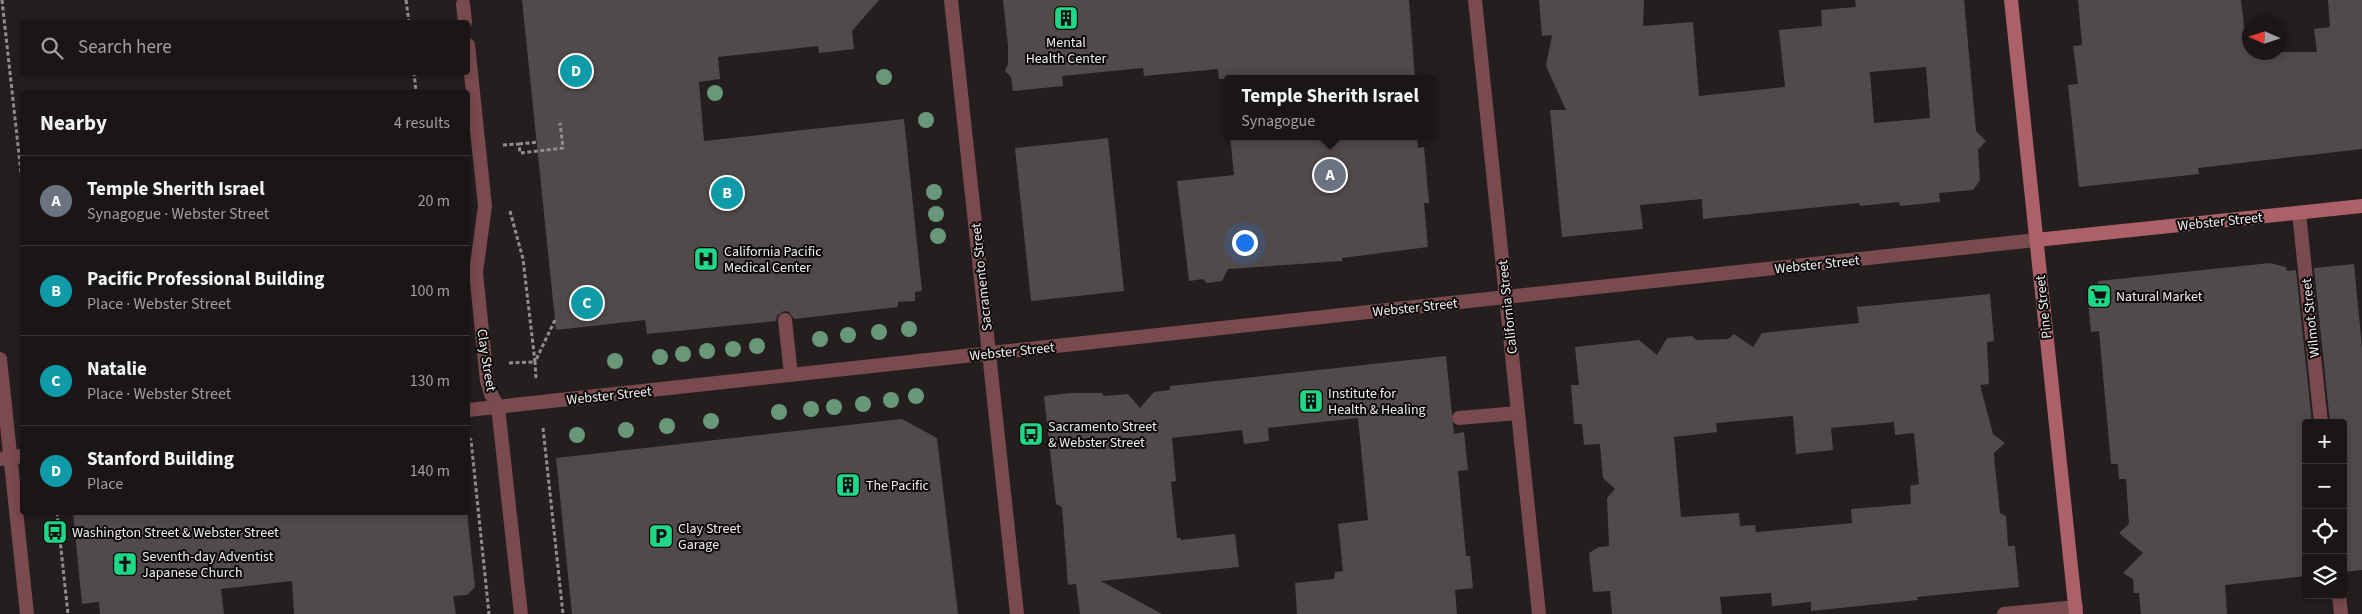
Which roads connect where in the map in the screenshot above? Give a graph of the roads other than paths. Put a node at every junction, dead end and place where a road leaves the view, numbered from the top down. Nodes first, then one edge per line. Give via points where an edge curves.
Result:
1 (951, 0) edge
2 (1475, 0) edge
3 (2010, 0) edge
4 (463, 4) dead end
5 (465, 20) edge
6 (470, 64) edge
7 (2362, 206) edge
8 (2299, 213) junction
9 (2036, 240) junction
10 (1506, 296) junction
11 (785, 320) dead end
12 (990, 353) junction
13 (0, 359) edge
14 (791, 375) junction
15 (498, 407) junction
16 (470, 410) edge
17 (1518, 413) junction
18 (1459, 418) dead end
19 (2320, 419) edge
20 (11, 458) edge
21 (2339, 599) edge
22 (2076, 611) edge
23 (27, 614) edge
24 (521, 614) edge
25 (1017, 614) edge
26 (1539, 614) edge
27 (2004, 614) edge
28 (2341, 614) edge

1 - 12 street, Sacramento Street
2 - 10 street, California Street
3 - 9 main road, Pine Street
4 - 5 street
6 - 15 street, Clay Street via 485,206 477,282 487,381
7 - 8 main road, Webster Street
8 - 9 main road, Webster Street
8 - 19 street, Wilmot Street
9 - 10 street, Webster Street
9 - 22 main road, Pine Street
10 - 12 street, Webster Street
10 - 17 street, California Street
11 - 14 street
12 - 14 street, Webster Street
12 - 25 street, Sacramento Street
13 - 20 street
14 - 15 street, Webster Street
15 - 16 street, Webster Street
15 - 24 street, Clay Street
17 - 18 street
17 - 26 street, California Street
20 - 23 street
21 - 28 street
22 - 27 street

